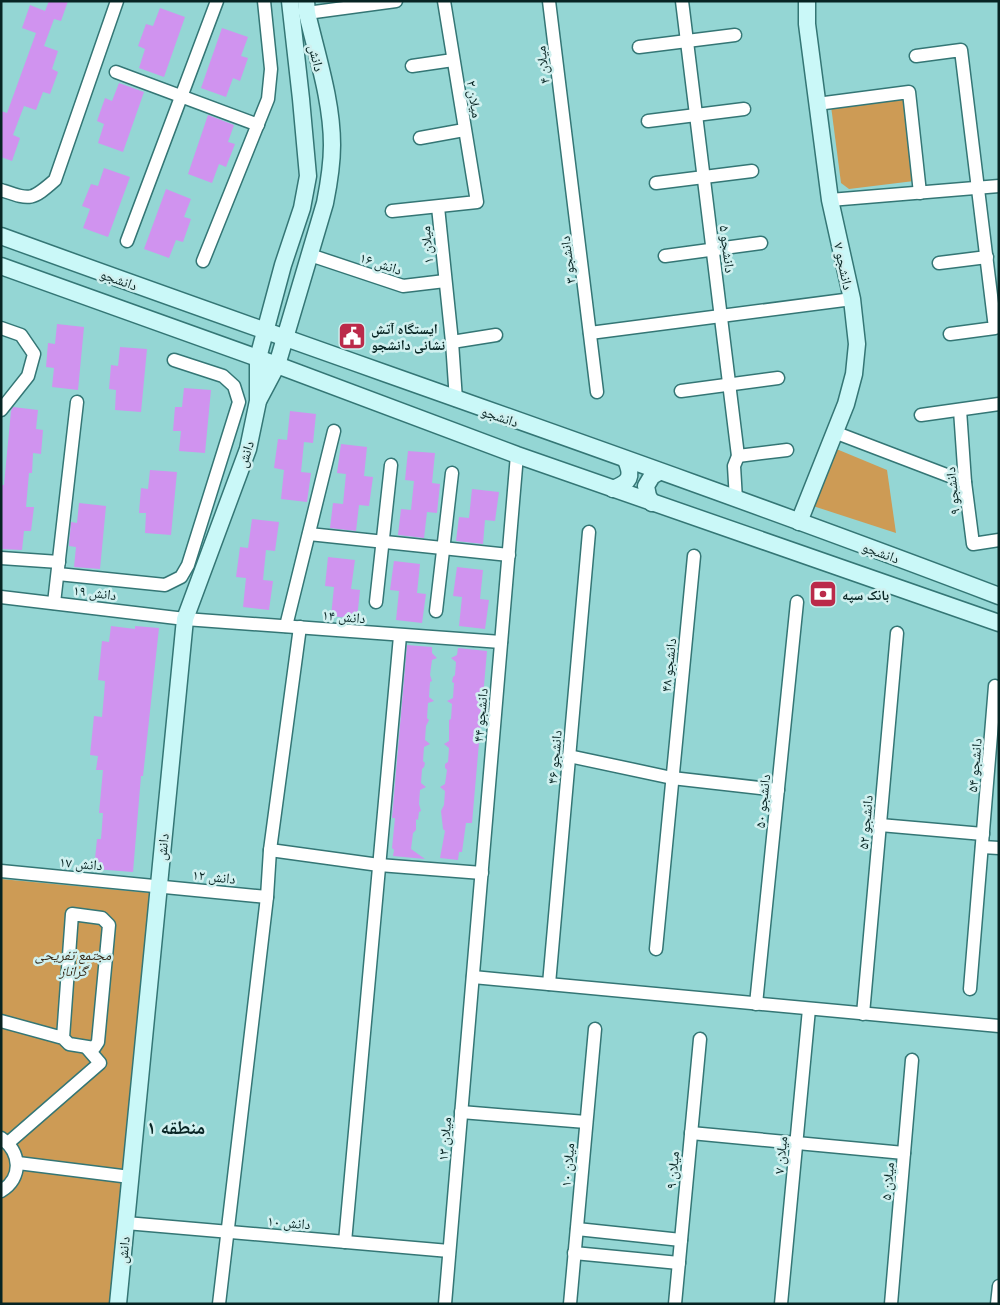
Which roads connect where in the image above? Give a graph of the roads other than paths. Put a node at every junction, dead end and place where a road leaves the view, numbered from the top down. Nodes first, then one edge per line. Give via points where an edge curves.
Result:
1 (117, 1) edge
2 (217, 1) edge
3 (264, 1) edge
4 (290, 1) edge
5 (396, 1) edge
6 (444, 1) edge
7 (549, 1) edge
8 (682, 1) edge
9 (807, 1) edge
10 (307, 7) edge
11 (735, 35) dead end
12 (687, 41) junction
13 (639, 47) dead end
14 (916, 56) dead end
15 (454, 60) junction
16 (412, 66) dead end
17 (116, 72) dead end
18 (182, 96) junction
19 (817, 104) junction
20 (744, 109) dead end
21 (696, 115) junction
22 (648, 121) dead end
23 (564, 124) joint
24 (258, 125) junction
25 (464, 130) junction
26 (420, 138) dead end
27 (752, 171) dead end
28 (704, 177) junction
29 (656, 184) dead end
30 (999, 186) edge
31 (978, 189) junction
32 (1, 190) edge
33 (920, 193) junction
34 (830, 200) junction
35 (438, 207) junction
36 (392, 211) dead end
37 (1, 236) edge
38 (127, 241) dead end
39 (761, 243) dead end
40 (713, 249) junction
41 (310, 255) junction
42 (665, 256) dead end
43 (987, 257) junction
44 (203, 261) dead end
45 (939, 262) dead end
46 (1, 266) edge
47 (445, 280) junction
48 (852, 299) junction
49 (721, 316) junction
50 (1, 328) edge
51 (266, 331) junction
52 (590, 333) junction
53 (950, 334) dead end
54 (496, 335) dead end
55 (285, 337) junction
56 (452, 342) junction
57 (258, 358) junction
58 (174, 360) dead end
59 (277, 365) junction
60 (778, 378) dead end
61 (729, 385) junction
62 (682, 391) dead end
63 (598, 392) dead end
64 (456, 400) junction
65 (258, 401) junction
66 (77, 402) dead end
67 (999, 404) edge
68 (1, 410) edge
69 (960, 410) junction
70 (921, 415) dead end
71 (334, 432) dead end
72 (834, 432) junction
73 (787, 450) dead end
74 (517, 455) junction
75 (738, 456) junction
76 (626, 460) junction
77 (391, 464) dead end
78 (659, 472) junction
79 (452, 473) dead end
80 (965, 482) junction
81 (614, 489) junction
82 (736, 500) junction
83 (652, 502) junction
84 (799, 522) junction
85 (589, 532) dead end
86 (309, 534) junction
87 (999, 540) edge
88 (382, 542) junction
89 (443, 549) junction
90 (509, 555) junction
91 (694, 556) dead end
92 (1, 558) edge
93 (58, 568) junction
94 (999, 596) edge
95 (1, 597) edge
96 (54, 602) junction
97 (376, 602) dead end
98 (797, 602) dead end
99 (436, 611) dead end
100 (185, 619) junction
101 (999, 623) edge
102 (286, 626) junction
103 (300, 628) junction
104 (897, 634) dead end
105 (400, 636) junction
106 (501, 642) junction
107 (995, 686) dead end
108 (569, 756) junction
109 (672, 778) junction
110 (778, 790) junction
111 (880, 826) junction
112 (982, 840) junction
113 (999, 848) edge
114 (270, 850) junction
115 (379, 865) junction
116 (1, 871) edge
117 (482, 873) junction
118 (159, 886) junction
119 (267, 897) junction
120 (656, 949) dead end
121 (473, 977) junction
122 (548, 984) junction
123 (970, 989) dead end
124 (756, 1004) junction
125 (809, 1009) junction
126 (863, 1014) junction
127 (1, 1021) edge
128 (999, 1026) edge
129 (595, 1029) dead end
130 (63, 1038) junction
131 (700, 1039) dead end
132 (87, 1048) junction
133 (912, 1060) dead end
134 (461, 1112) junction
135 (586, 1122) junction
136 (691, 1133) junction
137 (5, 1140) edge
138 (796, 1143) junction
139 (904, 1153) junction
140 (18, 1163) junction
141 (130, 1177) junction
142 (1, 1191) edge
143 (126, 1223) junction
144 (577, 1229) junction
145 (227, 1232) junction
146 (681, 1240) junction
147 (345, 1242) junction
148 (449, 1251) junction
149 (574, 1253) junction
150 (679, 1263) junction
151 (999, 1286) edge
152 (118, 1304) edge
153 (220, 1304) edge
154 (445, 1304) edge
155 (570, 1304) edge
156 (675, 1304) edge
157 (781, 1304) edge
158 (891, 1304) edge
159 (997, 1304) edge

1 - 32 street via 54,180 38,195 24,198
2 - 18 street
3 - 24 street via 271,84
4 - 51 main road, دانش via 308,176 302,208
5 - 10 street
6 - 15 street, میلان ۲
7 - 23 street, میلان ۴
8 - 12 street, دانشجو ۵
9 - 19 main road, دانشجو ۷
10 - 41 main road, دانش via 330,114 332,145 329,185
11 - 12 street
12 - 13 street
12 - 21 street, دانشجو ۵
14 - 31 street via 962,50
15 - 16 street
15 - 25 street, میلان ۲
17 - 18 street
18 - 24 street
18 - 38 street
19 - 33 street via 909,92
19 - 34 main road, دانشجو ۷
20 - 21 street
21 - 22 street
21 - 28 street, دانشجو ۵
23 - 52 street, دانشجو ۳
24 - 44 street
25 - 26 street
25 - 35 street, میلان ۲ via 477,202
27 - 28 street
28 - 29 street
28 - 40 street, دانشجو ۵
30 - 31 street
31 - 33 street
31 - 43 street
33 - 34 street
34 - 48 main road, دانشجو ۷
35 - 36 street
35 - 47 street, میلان ۱
37 - 51 main road, دانشجو
39 - 40 street
40 - 42 street
40 - 49 street, دانشجو ۵
41 - 47 street, دانش ۱۶ via 403,286
41 - 55 main road, دانش
43 - 45 street
43 - 53 street via 995,328
46 - 57 main road, دانشجو
47 - 56 street, میلان ۱
48 - 49 street
48 - 72 main road, دانشجو ۷ via 857,344 854,374
49 - 52 street
49 - 61 street, دانشجو ۵
50 - 68 street via 21,335 34,354 28,376
51 - 55 main road, دانشجو
51 - 57 main road, دانش
52 - 63 street, دانشجو ۳
54 - 56 street
55 - 59 main road, دانش
55 - 64 main road, دانشجو
56 - 64 street, میلان ۱
57 - 59 main road, دانشجو
57 - 65 main road, دانش
58 - 93 street via 223,376 234,386 239,402 188,565 181,577 165,585
59 - 65 main road, دانش
59 - 74 main road, دانشجو
60 - 61 street
61 - 62 street
61 - 75 street, دانشجو ۵
64 - 76 main road, دانشجو
65 - 100 main road, دانش via 248,449
66 - 93 street
67 - 69 street
69 - 70 street
69 - 80 street, دانشجو ۹
71 - 86 street
72 - 80 street
72 - 84 main road, دانشجو ۷
73 - 75 street
74 - 81 main road, دانشجو
74 - 90 street, دانشجو ۴۴
75 - 82 street, دانشجو ۵ via 734,466
76 - 78 main road, دانشجو
76 - 81 main road via 630,477 626,484
77 - 88 street
78 - 82 main road, دانشجو
78 - 83 main road via 646,486
79 - 89 street
80 - 87 street, دانشجو ۹ via 973,544
81 - 83 main road, دانشجو
82 - 84 main road, دانشجو
83 - 101 main road, دانشجو
84 - 94 main road, دانشجو
85 - 108 street, دانشجو ۴۶
86 - 88 street
86 - 102 street
88 - 89 street
88 - 97 street
89 - 90 street
89 - 99 street
90 - 106 street, دانشجو ۴۴
91 - 109 street, دانشجو ۴۸
92 - 93 street
93 - 96 street
95 - 96 street, دانش ۱۹
96 - 100 street, دانش ۱۹
98 - 110 street, دانشجو ۵۰
100 - 102 street, دانش ۱۴
100 - 118 main road, دانش
102 - 103 street, دانش ۱۴
103 - 105 street, دانش ۱۴
103 - 114 street
104 - 111 street, دانشجو ۵۲
105 - 106 street, دانش ۱۴
105 - 115 street
106 - 117 street, دانشجو ۴۴
107 - 112 street, دانشجو ۵۴
108 - 109 street
108 - 122 street, دانشجو ۴۶
109 - 110 street
109 - 120 street, دانشجو ۴۸
110 - 124 street, دانشجو ۵۰
111 - 112 street
111 - 126 street, دانشجو ۵۲
112 - 113 street
112 - 123 street, دانشجو ۵۴
114 - 115 street
114 - 119 street
115 - 117 street
115 - 147 street
116 - 118 street, دانش ۱۷
117 - 121 street, دانشجو ۴۴
118 - 119 street, دانش ۱۲
118 - 141 main road, دانش
119 - 145 street
121 - 122 street
121 - 134 street, میلان ۱۳
122 - 124 street
124 - 125 street
125 - 126 street
125 - 138 street, میلان ۷
126 - 128 street
127 - 130 street
129 - 135 street, میلان ۱۰
130 - 132 street via 69,1044
130 - 132 street via 72,914 102,918 109,925 98,1042 94,1048
131 - 136 street, میلان ۹
132 - 137 street via 100,1063
133 - 139 street, میلان ۵
134 - 135 street
134 - 148 street, میلان ۱۳
135 - 144 street, میلان ۱۰
136 - 138 street
136 - 146 street, میلان ۹
137 - 140 street
138 - 139 street
138 - 157 street, میلان ۷
139 - 158 street, میلان ۵
140 - 141 street
140 - 142 street via 12,1183
141 - 143 main road, دانش
143 - 145 street, دانش ۱۰
143 - 152 main road, دانش
144 - 146 street
144 - 149 street, میلان ۱۰
145 - 147 street, دانش ۱۰
145 - 153 street
146 - 150 street, میلان ۹
147 - 148 street, دانش ۱۰
148 - 154 street, میلان ۱۳
149 - 150 street
149 - 155 street, میلان ۱۰
150 - 156 street, میلان ۹
151 - 159 street

